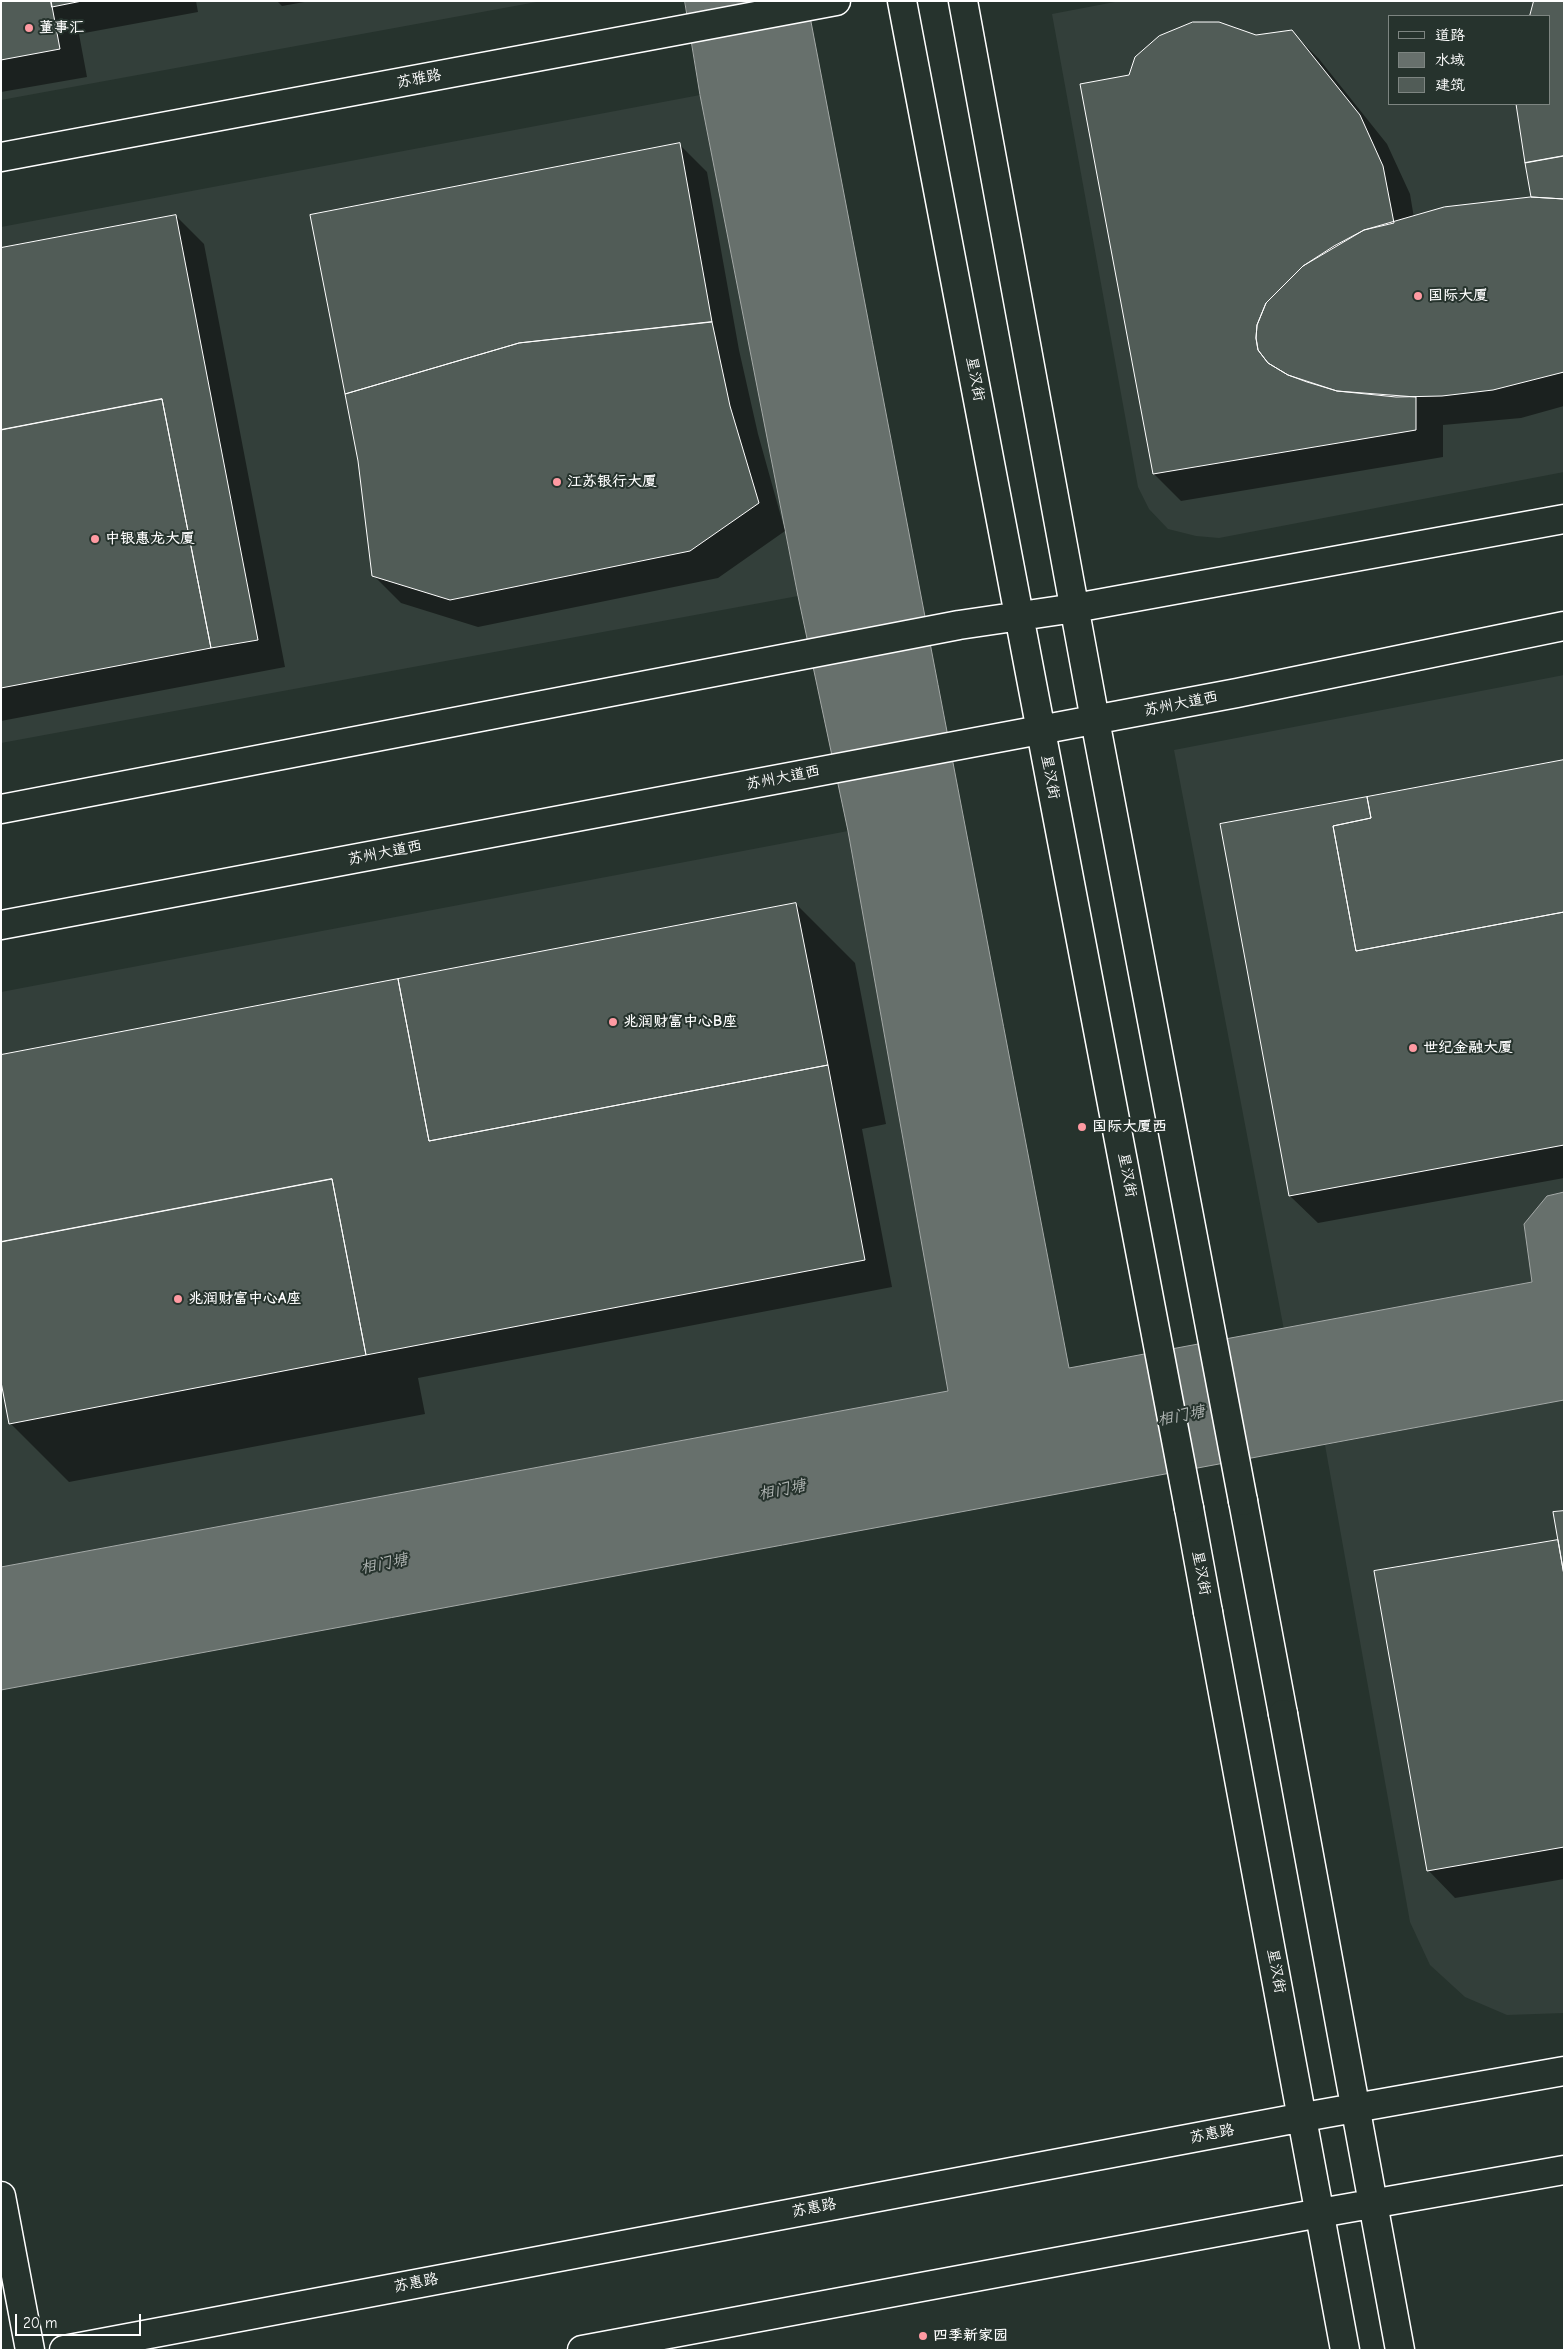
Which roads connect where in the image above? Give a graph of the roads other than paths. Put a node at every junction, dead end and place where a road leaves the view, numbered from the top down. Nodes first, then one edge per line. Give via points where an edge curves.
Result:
1 (902, 1) edge
2 (963, 1) edge
3 (829, 3) edge
4 (1, 157) edge
5 (1564, 519) edge
6 (1075, 608) junction
7 (1021, 617) junction
8 (1564, 626) edge
9 (1095, 720) junction
10 (1041, 730) junction
11 (1, 809) edge
12 (1, 925) edge
13 (1564, 2071) edge
14 (1356, 2107) junction
15 (1304, 2117) junction
16 (1564, 2170) edge
17 (1, 2196) edge
18 (1373, 2205) junction
19 (1320, 2213) junction
20 (30, 2350) edge
21 (64, 2350) edge
22 (582, 2350) edge
23 (1346, 2350) edge
24 (1400, 2350) edge

1 - 7 main road, 星汉街
2 - 6 main road
3 - 4 main road, 苏雅路
5 - 6 main road
6 - 7 main road
6 - 9 main road
7 - 10 main road, 星汉街
7 - 11 main road via 959,625
8 - 9 main road, 苏州大道西
9 - 10 main road, 苏州大道西
9 - 14 main road
10 - 12 main road, 苏州大道西
10 - 15 main road, 星汉街
13 - 14 main road, 苏惠路
14 - 15 main road, 苏惠路
14 - 18 main road
15 - 19 main road, 星汉街
15 - 21 main road, 苏惠路
16 - 18 main road
17 - 20 main road
18 - 19 main road
18 - 24 main road
19 - 22 main road
19 - 23 main road, 星汉街

